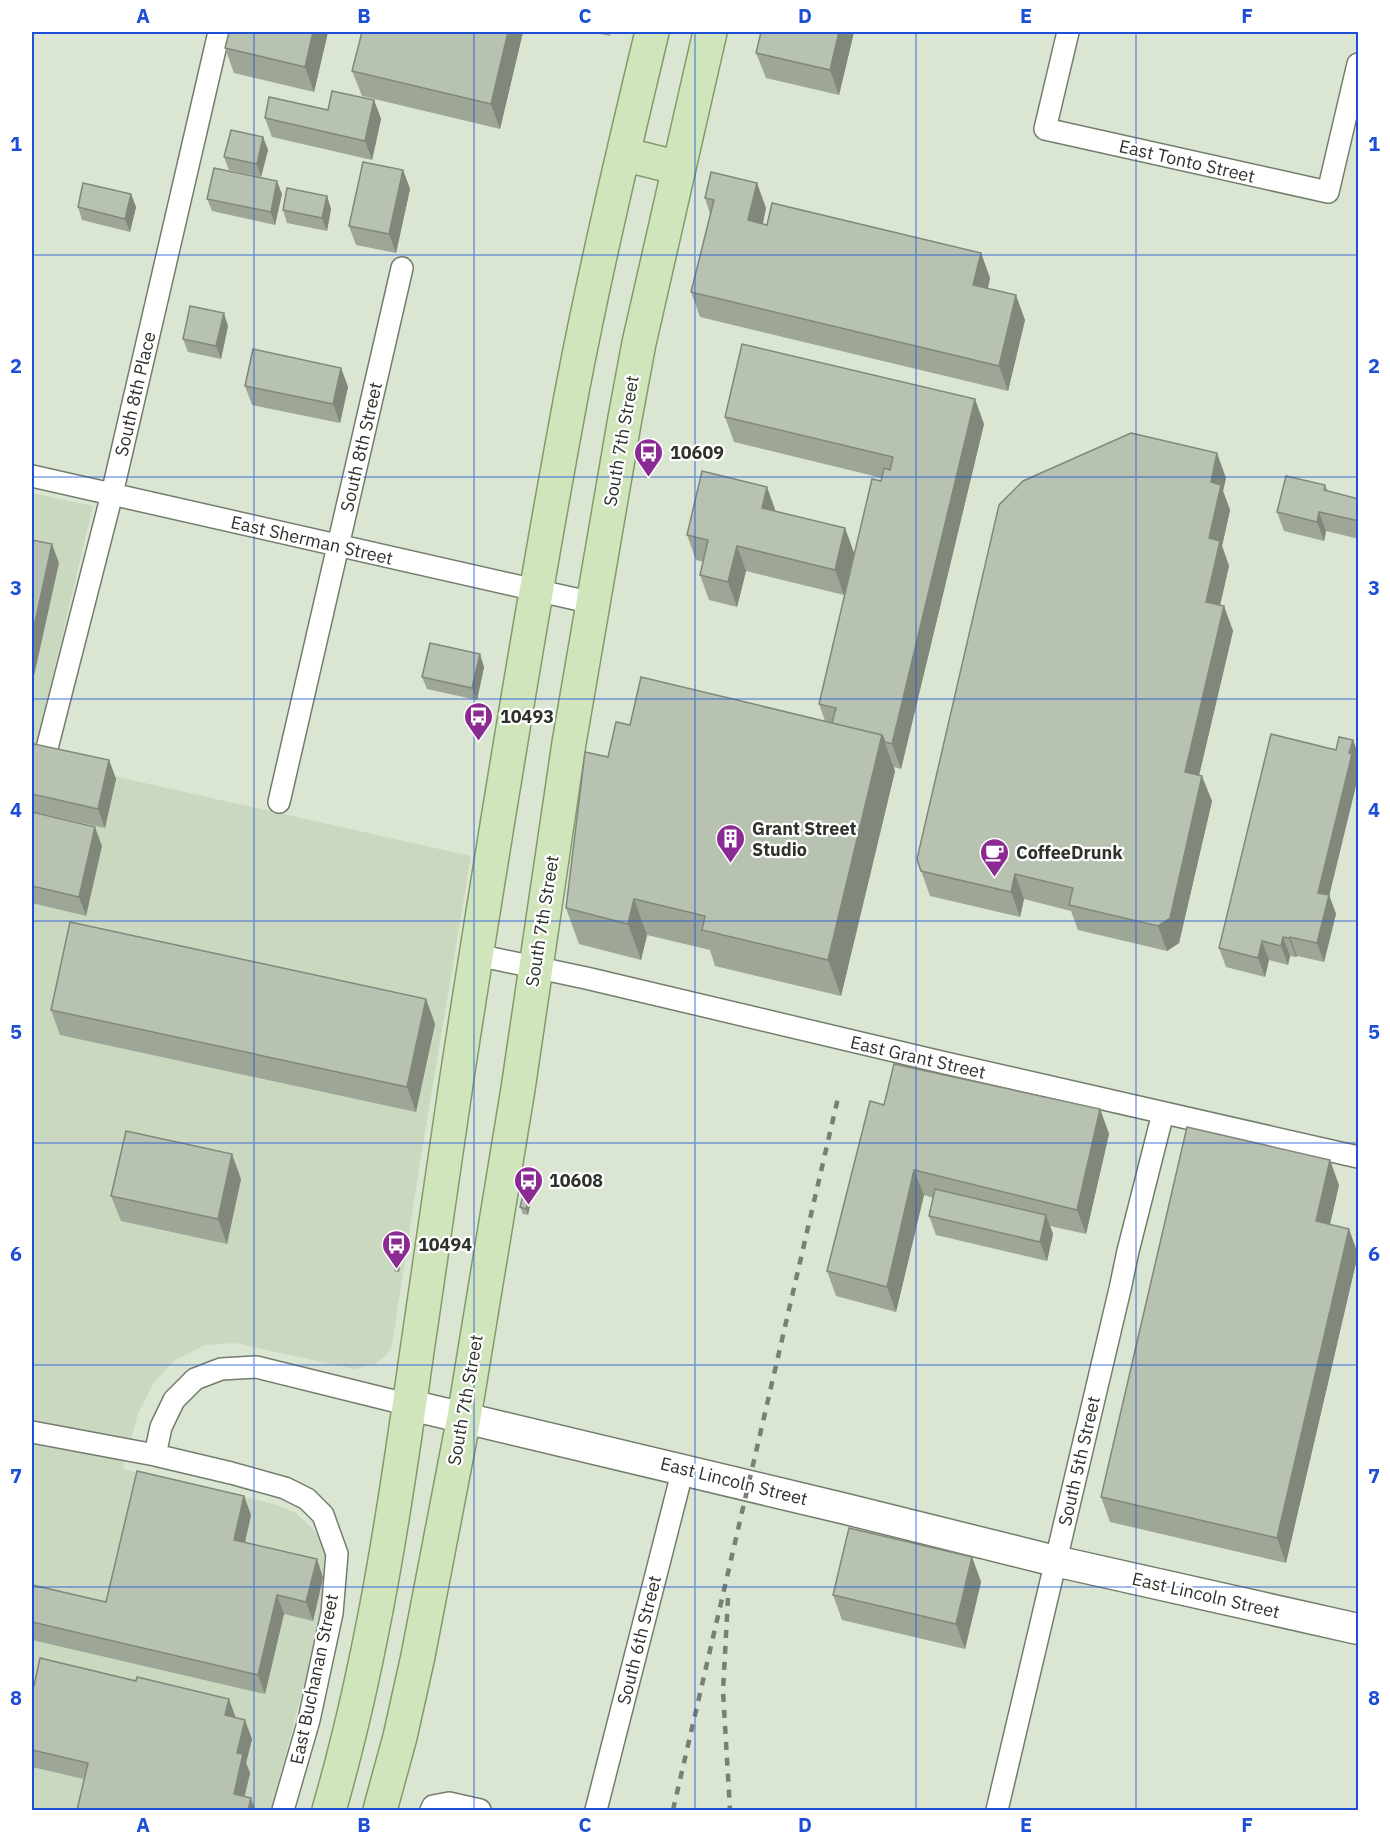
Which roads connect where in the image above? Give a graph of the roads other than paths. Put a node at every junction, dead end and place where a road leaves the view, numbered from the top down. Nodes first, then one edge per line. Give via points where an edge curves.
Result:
1 (219, 32) edge
2 (652, 32) edge
3 (710, 32) edge
4 (1068, 32) edge
5 (1359, 64) edge
6 (623, 154) junction
7 (679, 168) junction
8 (402, 268) dead end
9 (32, 476) edge
10 (112, 494) junction
11 (338, 545) junction
12 (537, 591) junction
13 (593, 603) junction
14 (45, 756) edge
15 (279, 802) dead end
16 (477, 955) junction
17 (535, 968) junction
18 (1163, 1113) junction
19 (1359, 1157) edge
20 (410, 1404) junction
21 (464, 1417) junction
22 (32, 1432) edge
23 (155, 1455) junction
24 (683, 1469) junction
25 (1055, 1561) junction
26 (1359, 1629) edge
27 (283, 1810) edge
28 (329, 1810) edge
29 (380, 1810) edge
30 (430, 1810) edge
31 (480, 1810) edge
32 (596, 1810) edge
33 (997, 1810) edge

1 - 10 street, South 8th Place
2 - 6 main road
3 - 7 main road, South 7th Street
4 - 5 street, East Tonto Street via 1045,129 1328,192
6 - 7 main road
6 - 12 main road via 574,384
7 - 13 main road, South 7th Street via 639,343
8 - 11 street, South 8th Street
9 - 10 street, East Sherman Street
10 - 11 street, East Sherman Street
10 - 14 street, South 8th Place
11 - 12 street, East Sherman Street
11 - 15 street, South 8th Street
12 - 13 street, East Sherman Street
12 - 16 main road
13 - 17 main road, South 7th Street
16 - 17 street, East Grant Street
16 - 20 main road
17 - 18 street, East Grant Street
17 - 21 main road, South 7th Street
18 - 19 street, East Grant Street
18 - 25 street, South 5th Street
20 - 21 main road, East Lincoln Street
20 - 23 street, East Lincoln Street via 256,1367 221,1369 195,1379 174,1400 161,1427
20 - 28 main road via 367,1658
21 - 24 main road, East Lincoln Street
21 - 29 main road, South 7th Street via 416,1667
22 - 23 street, East Buchanan Street
23 - 27 street, East Buchanan Street via 285,1488 307,1499 323,1515 330,1531 337,1554 332,1613 309,1720
24 - 25 main road, East Lincoln Street
24 - 32 street, South 6th Street
25 - 26 main road, East Lincoln Street
25 - 33 street, South 5th Street
30 - 31 street via 449,1803

